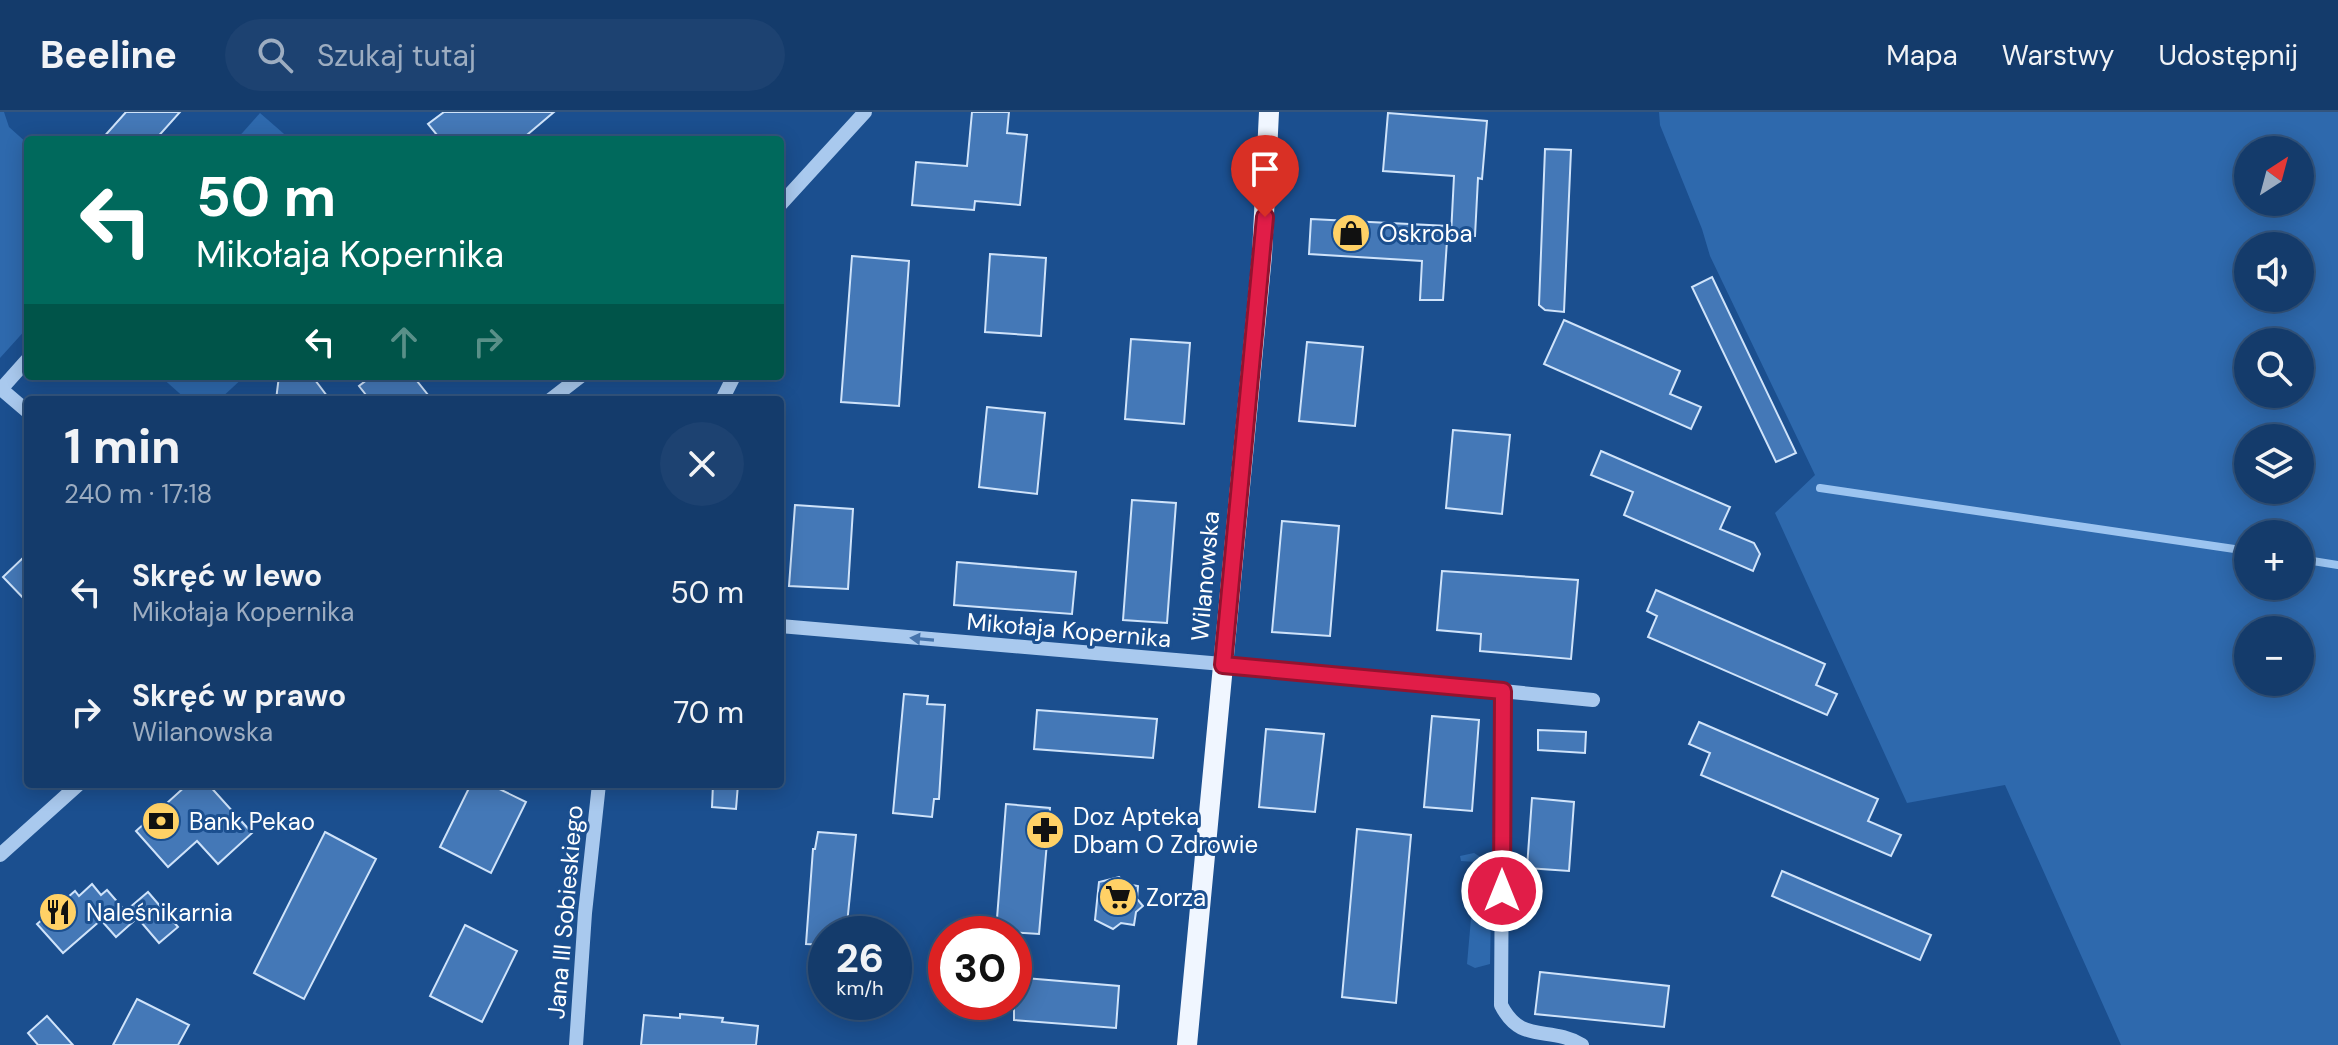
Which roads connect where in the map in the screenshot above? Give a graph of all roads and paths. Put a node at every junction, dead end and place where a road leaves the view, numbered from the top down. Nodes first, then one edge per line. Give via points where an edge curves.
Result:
1 (865, 112) edge
2 (1269, 112) edge
3 (784, 201) edge
4 (24, 363) edge
5 (576, 380) edge
6 (1, 388) edge
7 (555, 396) edge
8 (24, 408) edge
9 (784, 626) edge
10 (1223, 665) junction
11 (1503, 691) junction
12 (1593, 700) dead end
13 (75, 788) edge
14 (599, 788) edge
15 (0, 855) edge
16 (576, 1045) edge
17 (1187, 1045) edge
18 (1582, 1045) edge

1 - 3 street
2 - 10 main road, Wilanowska via 1262,255
4 - 6 street
5 - 7 street
6 - 8 street
10 -> 9 street, Mikołaja Kopernika
10 - 11 street, Mikołaja Kopernika
10 - 17 main road, Wilanowska
11 - 12 street, Mikołaja Kopernika
11 - 18 street via 1501,1005 1514,1029 1524,1034
13 - 15 street
14 - 16 street, Jana III Sobieskiego

